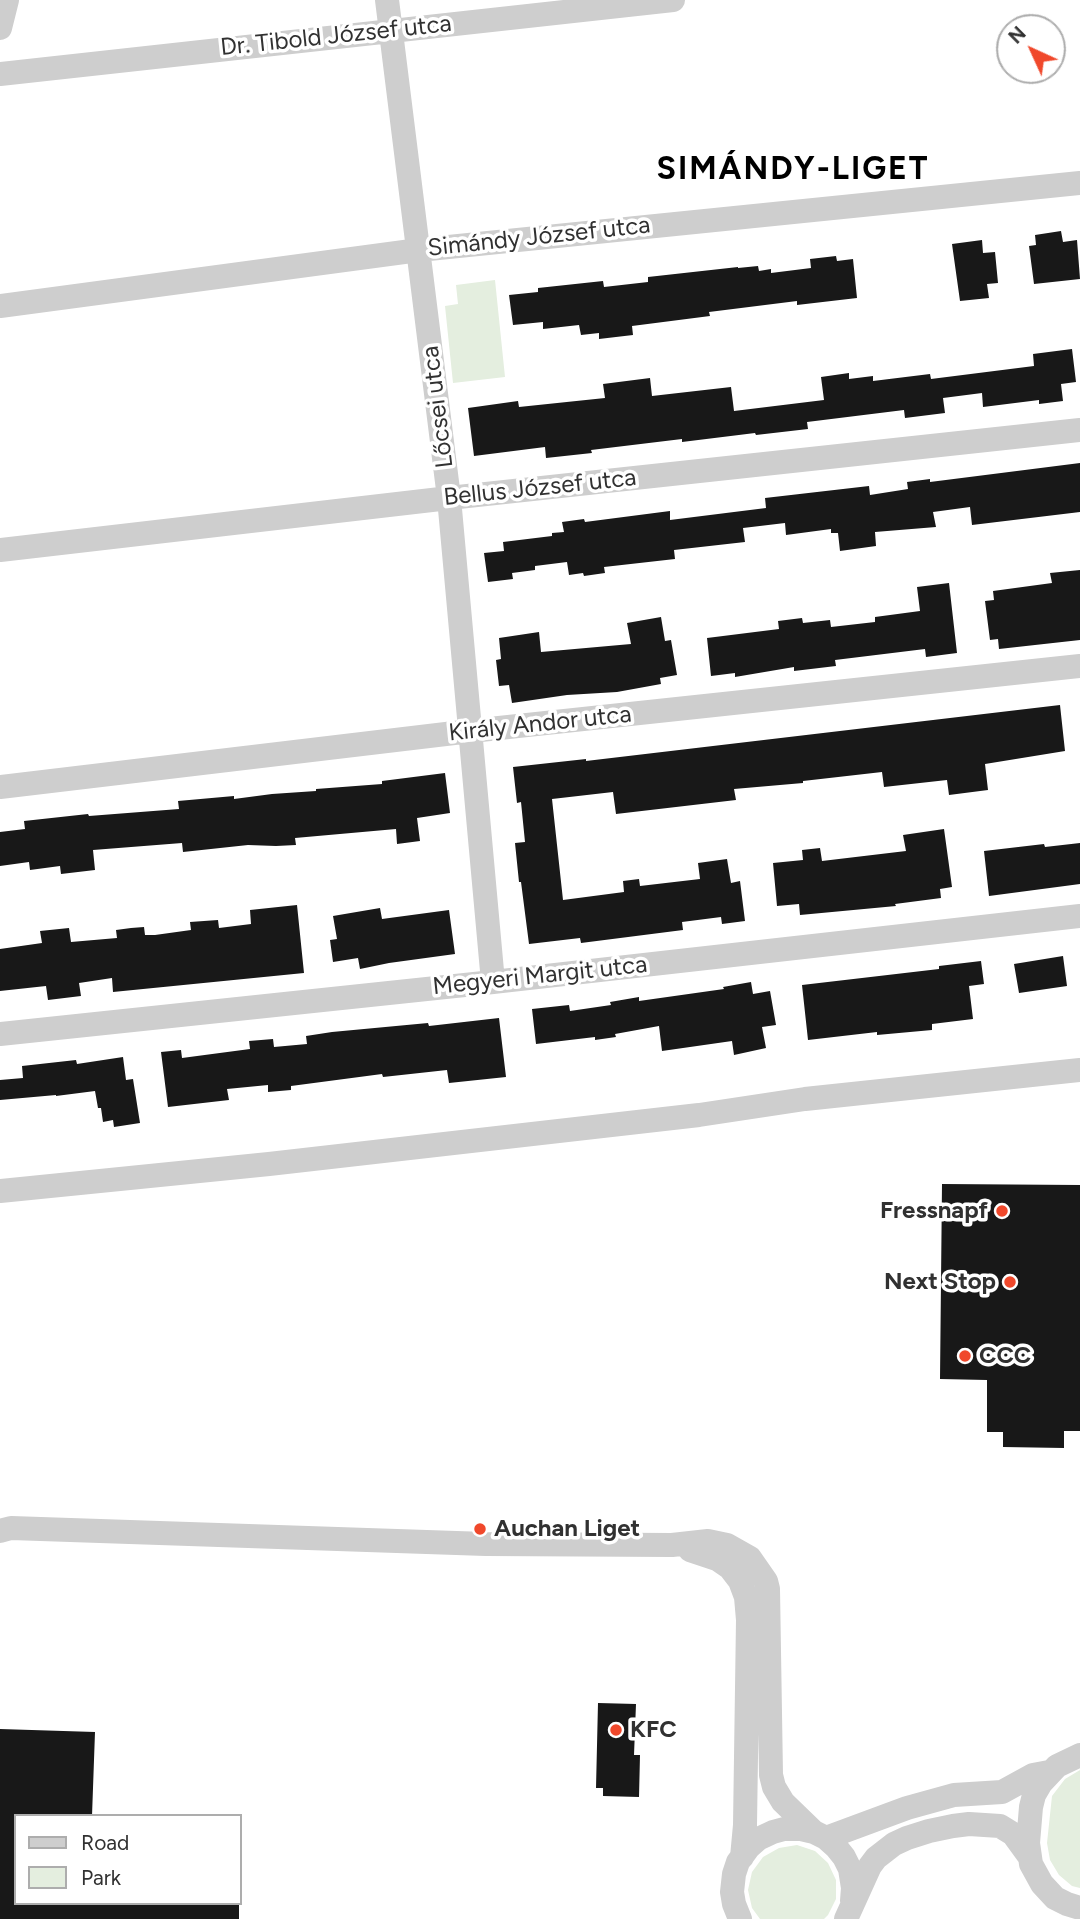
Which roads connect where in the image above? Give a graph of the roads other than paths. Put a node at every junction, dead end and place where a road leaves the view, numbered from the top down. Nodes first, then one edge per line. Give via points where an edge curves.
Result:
1 (7, 0) edge
2 (387, 0) edge
3 (673, 0) edge
4 (0, 28) edge
5 (390, 30) junction
6 (0, 74) edge
7 (1080, 183) edge
8 (419, 250) junction
9 (0, 306) edge
10 (1080, 430) edge
11 (449, 498) junction
12 (0, 550) edge
13 (1080, 666) edge
14 (471, 731) junction
15 (0, 787) edge
16 (1080, 916) edge
17 (493, 982) junction
18 (0, 1034) edge
19 (1080, 1070) edge
20 (0, 1191) edge
21 (0, 1531) edge
22 (672, 1545) junction
23 (1080, 1755) edge
24 (1049, 1772) junction
25 (820, 1835) junction
26 (1029, 1856) junction
27 (741, 1857) junction
28 (1080, 1908) edge
29 (848, 1912) edge
30 (740, 1919) edge

1 - 4 street
2 - 5 street, Lőcsei utca
3 - 5 street, Dr. Tibold József utca
5 - 6 street, Dr. Tibold József utca
5 - 8 street, Lőcsei utca
7 - 8 street, Simándy József utca
8 - 9 street, Simándy József utca
8 - 11 street, Lőcsei utca
10 - 11 street, Bellus József utca
11 - 12 street, Bellus József utca
11 - 14 street, Lőcsei utca
13 - 14 street, Király Andor utca
14 - 15 street, Király Andor utca
14 - 17 street, Lőcsei utca
16 - 17 street, Megyeri Margit utca
17 - 18 street, Megyeri Margit utca
19 - 20 street
21 - 22 street
22 - 25 street via 708,1541 727,1545 744,1553 761,1572 768,1589 771,1775 789,1809
22 - 27 street via 718,1559 740,1581 746,1597 746,1825
23 - 24 street
24 - 25 street via 1033,1775 1002,1792 954,1795
24 - 26 street via 1032,1803
25 - 27 street via 790,1828 773,1832
25 - 29 street via 849,1865 853,1888
26 - 28 street via 1045,1889
26 - 29 street via 1013,1834 1000,1826 929,1831 894,1843 876,1858
27 - 30 street via 732,1892

